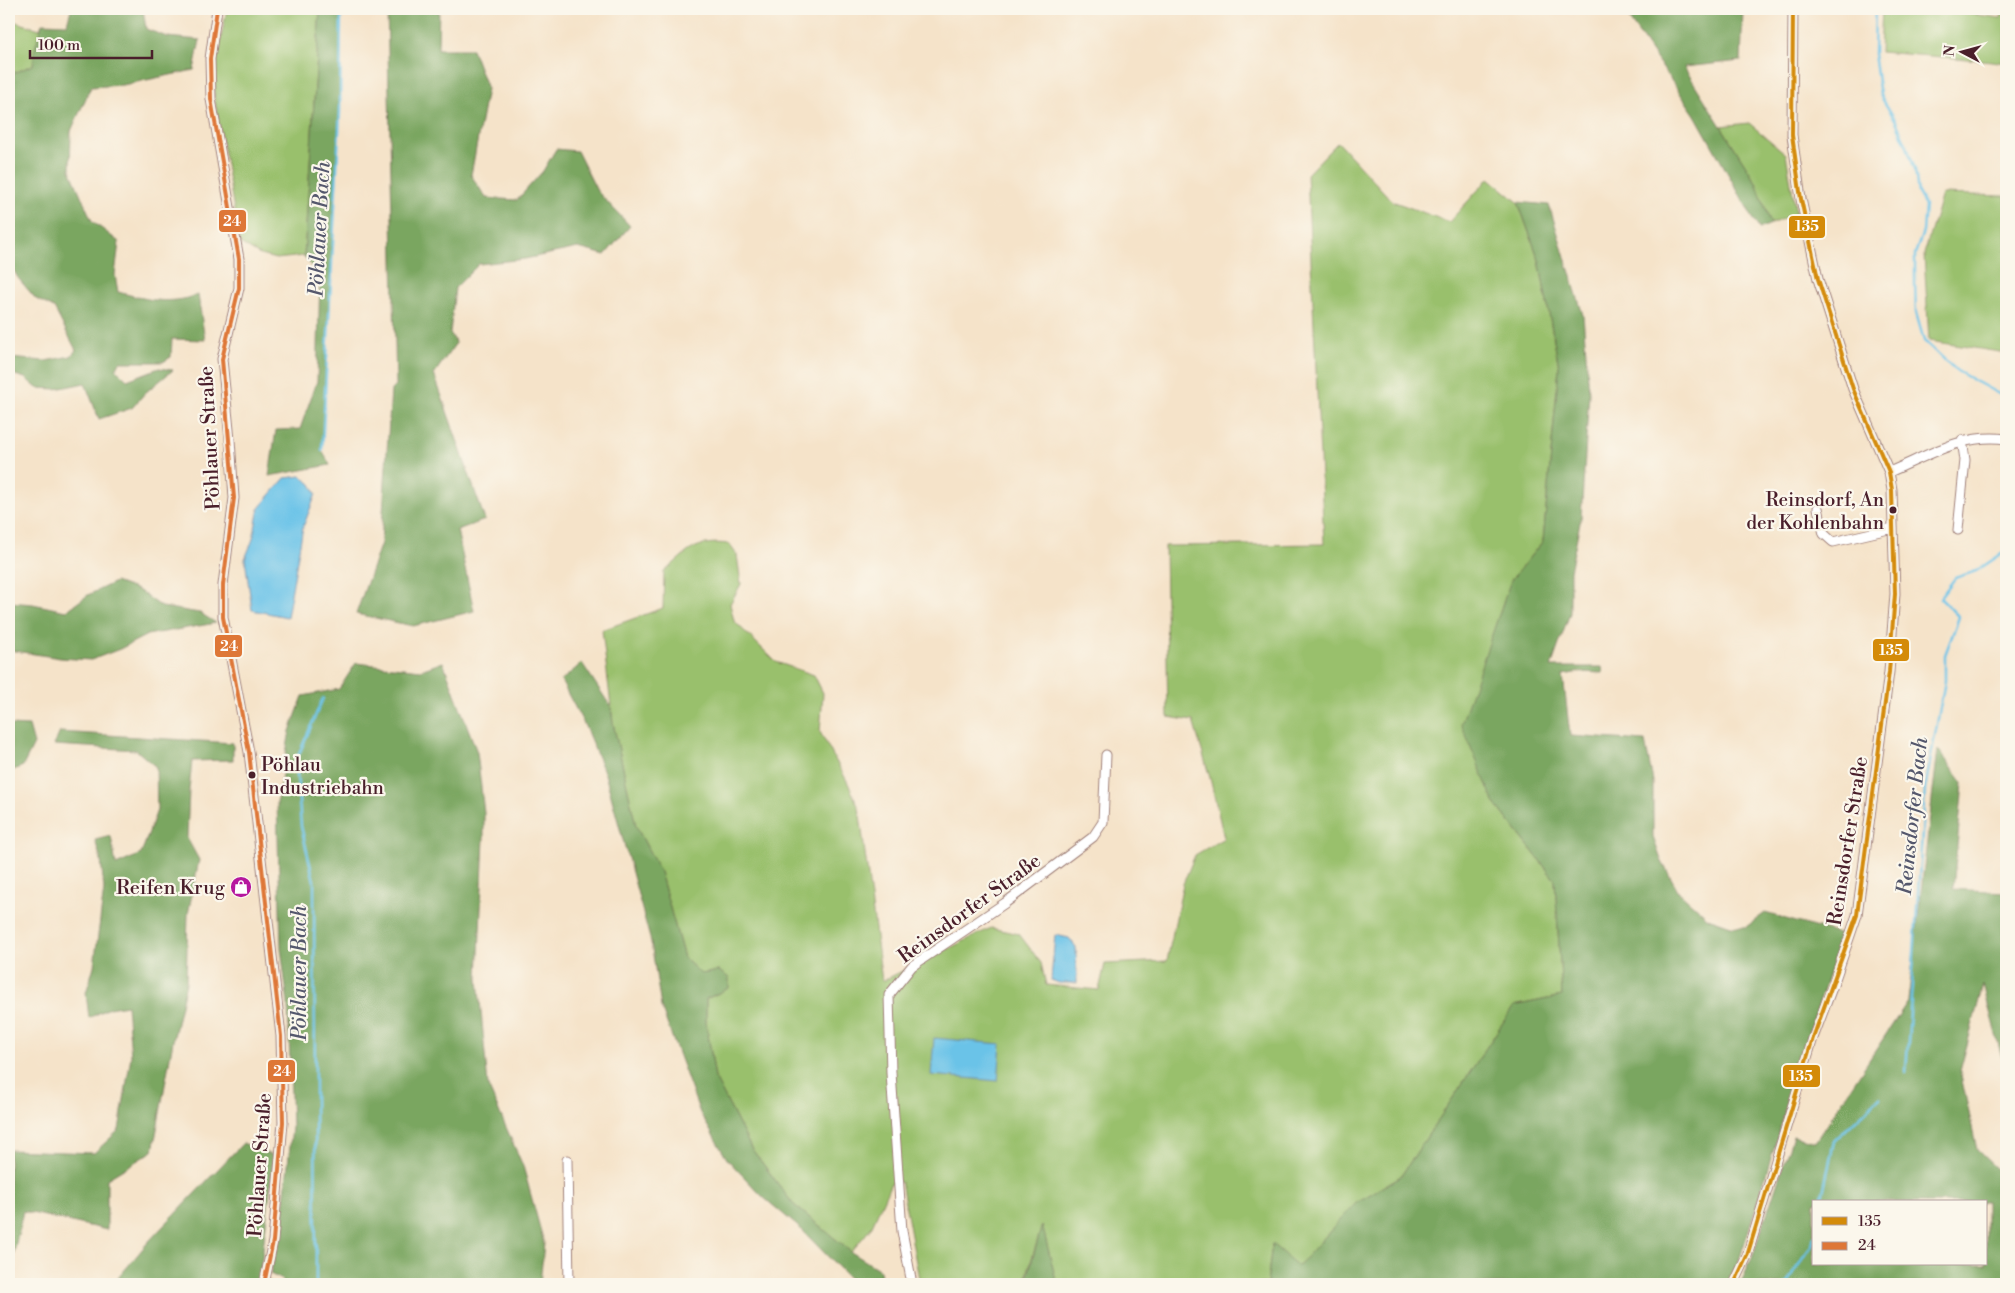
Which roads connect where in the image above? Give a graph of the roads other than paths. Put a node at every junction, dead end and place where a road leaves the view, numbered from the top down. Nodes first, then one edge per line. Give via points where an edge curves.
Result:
1 (217, 9) edge
2 (1793, 9) edge
3 (2006, 439) edge
4 (1962, 440) junction
5 (1888, 472) junction
6 (1818, 508) dead end
7 (1958, 530) dead end
8 (1894, 531) junction
9 (1106, 755) dead end
10 (567, 1160) dead end
11 (264, 1284) edge
12 (569, 1284) edge
13 (912, 1284) edge
14 (1734, 1284) edge

1 - 11 street, Pöhlauer Straße via 210,59 211,99 239,259 239,288 222,363 234,498 223,585 223,617 249,752 281,1045 283,1122 273,1241
2 - 5 street, Reinsdorfer Straße via 1792,135 1807,226 1818,279 1852,389
3 - 4 street via 1990,436
4 - 5 street
4 - 7 street via 1965,460
5 - 8 street, Reinsdorfer Straße
6 - 8 street via 1824,534 1832,542
8 - 14 street, Reinsdorfer Straße via 1895,594 1889,672 1857,915 1813,1038 1747,1256
9 - 13 street, Reinsdorfer Straße via 1103,822 1093,837 1005,904 912,966 889,996 902,1231
10 - 12 street

